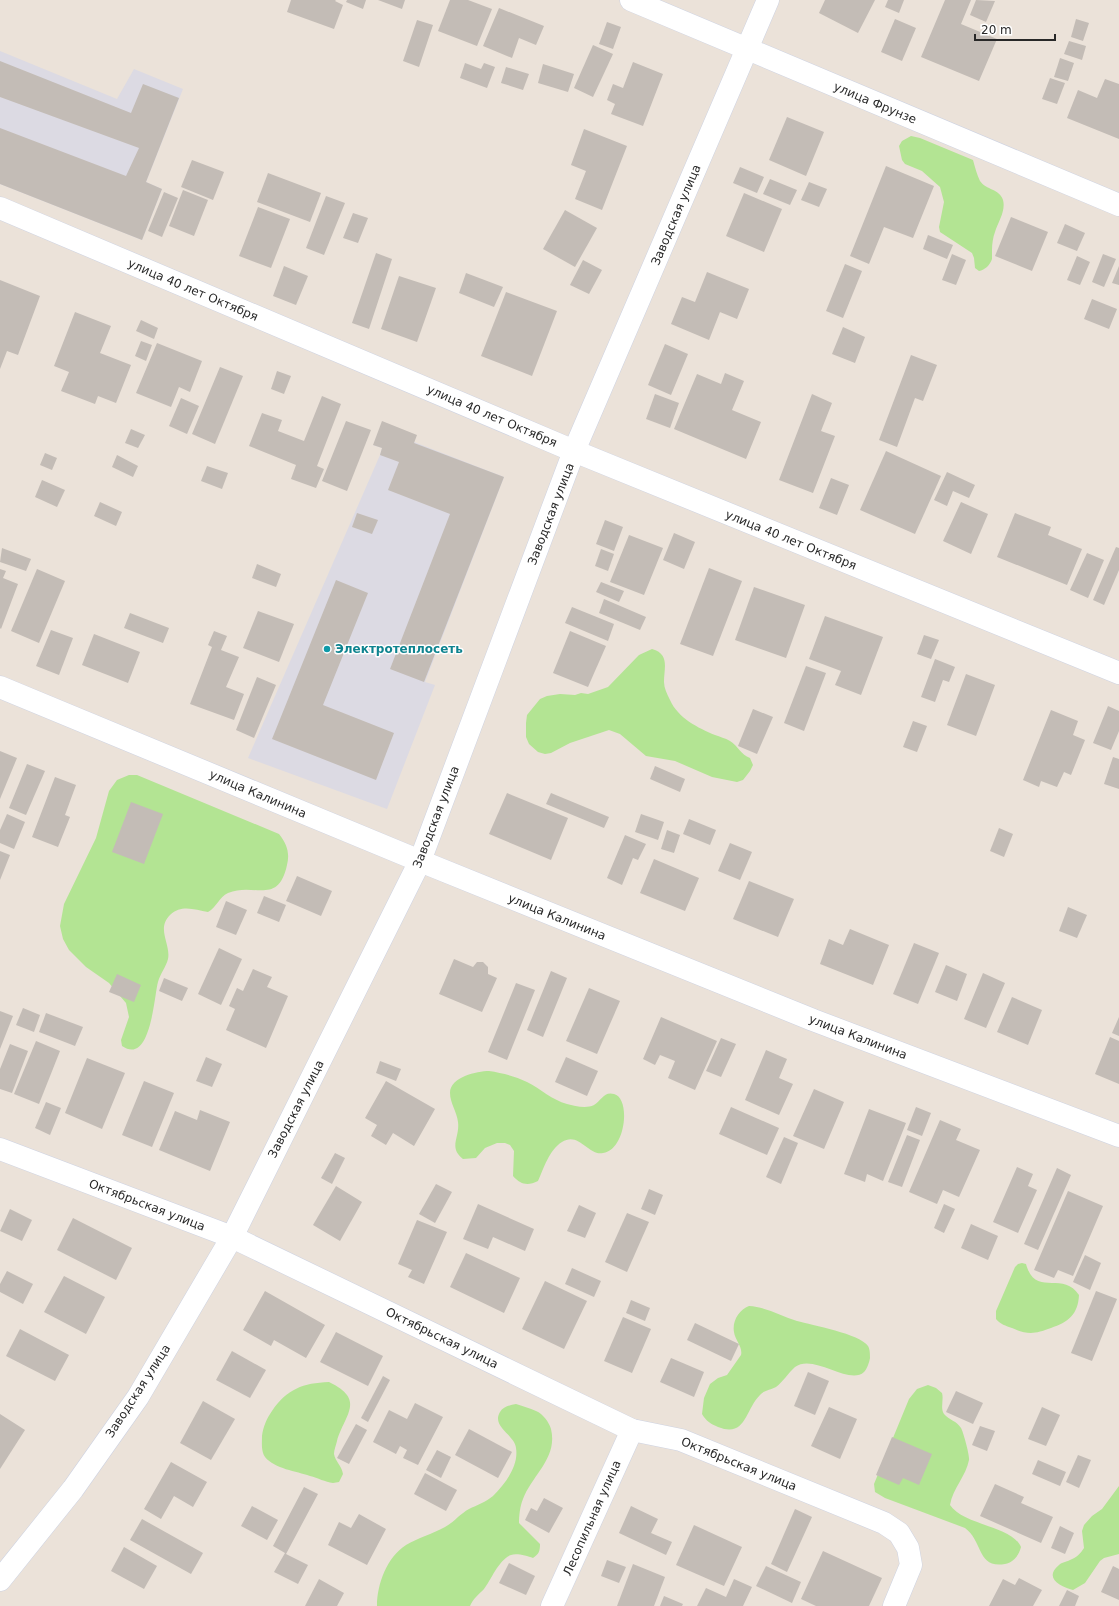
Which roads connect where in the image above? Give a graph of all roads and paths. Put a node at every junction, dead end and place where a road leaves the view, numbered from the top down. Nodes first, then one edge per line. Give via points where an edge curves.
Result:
1 (631, 0) edge
2 (768, 0) edge
3 (748, 49) junction
4 (1119, 205) edge
5 (0, 208) edge
6 (574, 451) junction
7 (1119, 673) edge
8 (0, 687) edge
9 (420, 861) junction
10 (1119, 1136) edge
11 (0, 1150) edge
12 (232, 1237) junction
13 (632, 1430) junction
14 (0, 1580) edge
15 (552, 1606) edge
16 (894, 1606) edge

1 - 3 street, улица Фрунзе
2 - 3 street, Заводская улица
3 - 4 street, улица Фрунзе
3 - 6 street, Заводская улица
5 - 6 street, улица 40 лет Октября
6 - 7 street, улица 40 лет Октября
6 - 9 street, Заводская улица
8 - 9 street, улица Калинина
9 - 10 street, улица Калинина via 813,1020
9 - 12 street, Заводская улица
11 - 12 street, Октябрьская улица
12 - 13 street, Октябрьская улица
12 - 14 street, Заводская улица via 138,1396 73,1489
13 - 15 street, Лесопильная улица
13 - 16 street, Октябрьская улица via 681,1440 884,1523 899,1533 908,1548 911,1565

